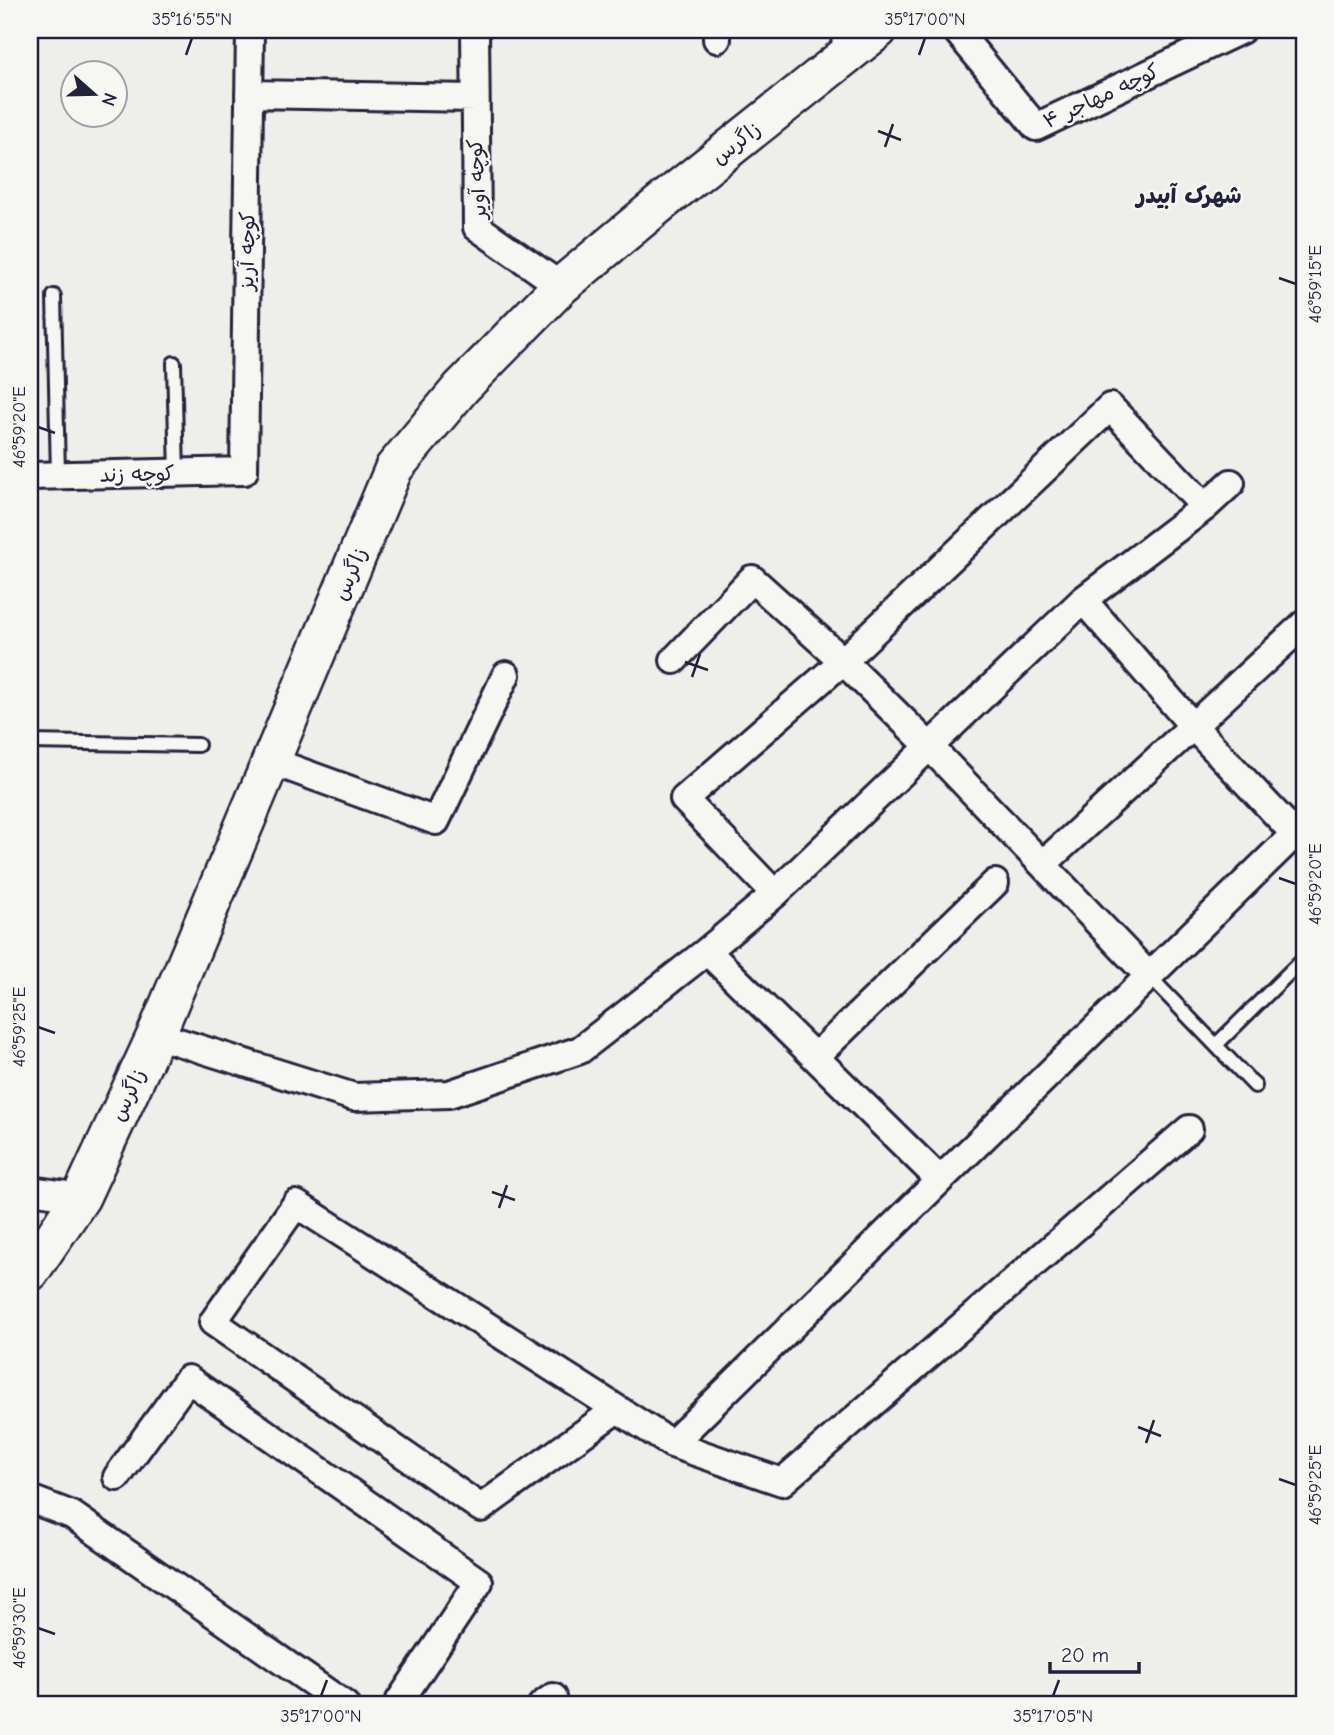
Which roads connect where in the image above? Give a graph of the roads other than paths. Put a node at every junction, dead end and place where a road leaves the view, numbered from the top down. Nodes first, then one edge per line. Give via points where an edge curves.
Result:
1 (250, 30) edge
2 (475, 30) edge
3 (878, 30) edge
4 (956, 30) edge
5 (1241, 30) edge
6 (839, 46) edge
7 (249, 94) junction
8 (474, 98) junction
9 (561, 286) junction
10 (54, 296) dead end
11 (174, 363) dead end
12 (244, 471) joint
13 (177, 473) junction
14 (58, 475) junction
15 (30, 476) edge
16 (1231, 484) dead end
17 (1205, 507) junction
18 (1083, 600) junction
19 (1304, 624) edge
20 (674, 660) dead end
21 (843, 661) junction
22 (506, 675) dead end
23 (1194, 726) junction
24 (30, 742) edge
25 (198, 745) dead end
26 (930, 747) junction
27 (271, 761) junction
28 (1300, 830) edge
29 (1043, 864) junction
30 (995, 883) dead end
31 (775, 894) junction
32 (707, 951) junction
33 (1304, 958) edge
34 (1149, 976) junction
35 (156, 1035) junction
36 (1216, 1045) junction
37 (816, 1056) junction
38 (1255, 1086) dead end
39 (1189, 1129) dead end
40 (940, 1180) junction
41 (30, 1190) edge
42 (81, 1197) junction
43 (30, 1272) edge
44 (617, 1409) junction
45 (671, 1444) junction
46 (117, 1477) dead end
47 (30, 1499) edge
48 (345, 1705) edge
49 (397, 1705) edge

1 - 7 street, کوچه آریز
2 - 8 street, کوچه آویر
3 - 6 street, زاگرس
4 - 5 street, کوچه مهاجر ۴ via 1036,127
6 - 9 street, زاگرس
7 - 8 street
7 - 12 street, کوچه آریز
8 - 9 street, کوچه آویر via 477,227
9 - 27 street, زاگرس via 461,388 394,468
10 - 14 lane
11 - 13 lane
12 - 13 street, کوچه زند
13 - 14 street, کوچه زند
14 - 15 street, کوچه زند
16 - 17 street
17 - 18 street
17 - 21 street via 1110,407
18 - 23 street
18 - 26 street
19 - 23 street
20 - 21 street via 752,579
21 - 26 street
21 - 31 street via 684,799
22 - 27 street via 436,821
23 - 28 street
23 - 29 street
24 - 25 lane
26 - 29 street
26 - 31 street
27 - 35 street, زاگرس
28 - 34 street
29 - 34 street
30 - 37 street
31 - 32 street
32 - 35 street via 580,1050 449,1094 354,1097
32 - 37 street
33 - 36 lane
34 - 36 lane
34 - 40 street
35 - 42 street, زاگرس
36 - 38 lane
37 - 40 street
39 - 45 street via 782,1482
40 - 45 street
41 - 42 street
42 - 43 street, زاگرس
44 - 44 street via 296,1204 213,1322 481,1508
44 - 45 street
46 - 49 street via 188,1379 479,1581
47 - 48 street via 72,1516

